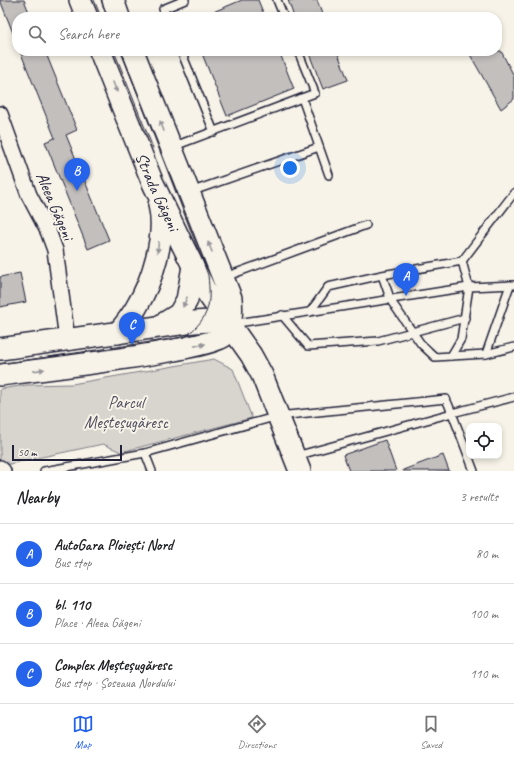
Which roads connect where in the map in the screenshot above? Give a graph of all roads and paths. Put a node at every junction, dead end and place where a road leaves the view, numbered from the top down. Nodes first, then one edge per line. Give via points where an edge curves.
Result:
1 (80, 0) edge
2 (113, 0) edge
3 (185, 0) edge
4 (277, 0) edge
5 (85, 12) edge
6 (117, 12) edge
7 (164, 12) edge
8 (282, 12) edge
9 (102, 56) edge
10 (135, 56) edge
11 (183, 56) edge
12 (300, 56) edge
13 (302, 98) junction
14 (0, 114) edge
15 (214, 132) junction
16 (170, 148) junction
17 (319, 148) junction
18 (329, 175) dead end
19 (152, 181) junction
20 (188, 193) junction
21 (514, 193) edge
22 (366, 225) dead end
23 (462, 261) junction
24 (193, 266) junction
25 (382, 275) junction
26 (223, 278) junction
27 (512, 285) edge
28 (470, 288) junction
29 (391, 301) junction
30 (310, 312) junction
31 (282, 316) junction
32 (465, 318) junction
33 (229, 324) junction
34 (159, 327) junction
35 (412, 330) junction
36 (118, 333) junction
37 (67, 340) junction
38 (514, 347) edge
39 (0, 349) edge
40 (486, 354) junction
41 (451, 356) junction
42 (0, 376) edge
43 (514, 398) edge
44 (452, 413) junction
45 (278, 416) junction
46 (145, 452) junction
47 (297, 464) edge
48 (0, 468) edge
49 (3, 471) edge
50 (44, 471) edge
51 (152, 471) edge
52 (474, 471) edge

1 - 5 main road
2 - 6 main road
3 - 7 lane via 163,9
4 - 8 lane
9 -> 19 main road, Strada Găgeni
16 -> 10 main road, Strada Găgeni
11 - 15 lane
12 - 13 lane via 315,93
13 - 15 lane
13 - 17 lane
14 - 37 street, Aleea Găgeni via 29,195 55,250
15 - 16 lane
16 - 20 main road, Strada Găgeni
17 - 18 lane
17 - 20 lane
19 - 24 main road, Strada Găgeni
19 -> 36 main road via 160,210 158,252 144,293
26 -> 20 main road, Strada Găgeni
21 - 23 lane
22 - 26 lane
23 - 25 lane
23 - 28 lane
24 - 33 main road, Strada Găgeni via 205,290
24 -> 34 main road via 188,295 179,314
25 - 29 lane
25 - 30 lane via 328,287
26 - 33 main road, Strada Găgeni via 231,298
27 - 28 lane
27 - 40 lane
28 - 29 lane
28 - 32 lane
29 - 30 lane
29 - 35 lane
30 - 31 lane
31 - 33 lane
31 - 35 lane via 308,346 378,341
32 - 35 lane
32 - 41 lane via 461,339
33 - 34 main road via 210,321
42 -> 33 main road via 208,343 223,337
33 - 45 main road, Strada Găgeni via 262,375
34 - 36 main road
35 - 41 lane via 421,344 435,356
36 - 37 main road
37 - 39 main road
38 - 40 lane
40 - 41 lane
43 - 44 lane
44 - 45 lane via 446,399
44 - 47 lane
44 - 52 lane
45 - 46 lane
45 - 47 main road, Strada Găgeni
46 - 50 lane
46 - 51 lane
48 - 49 street

